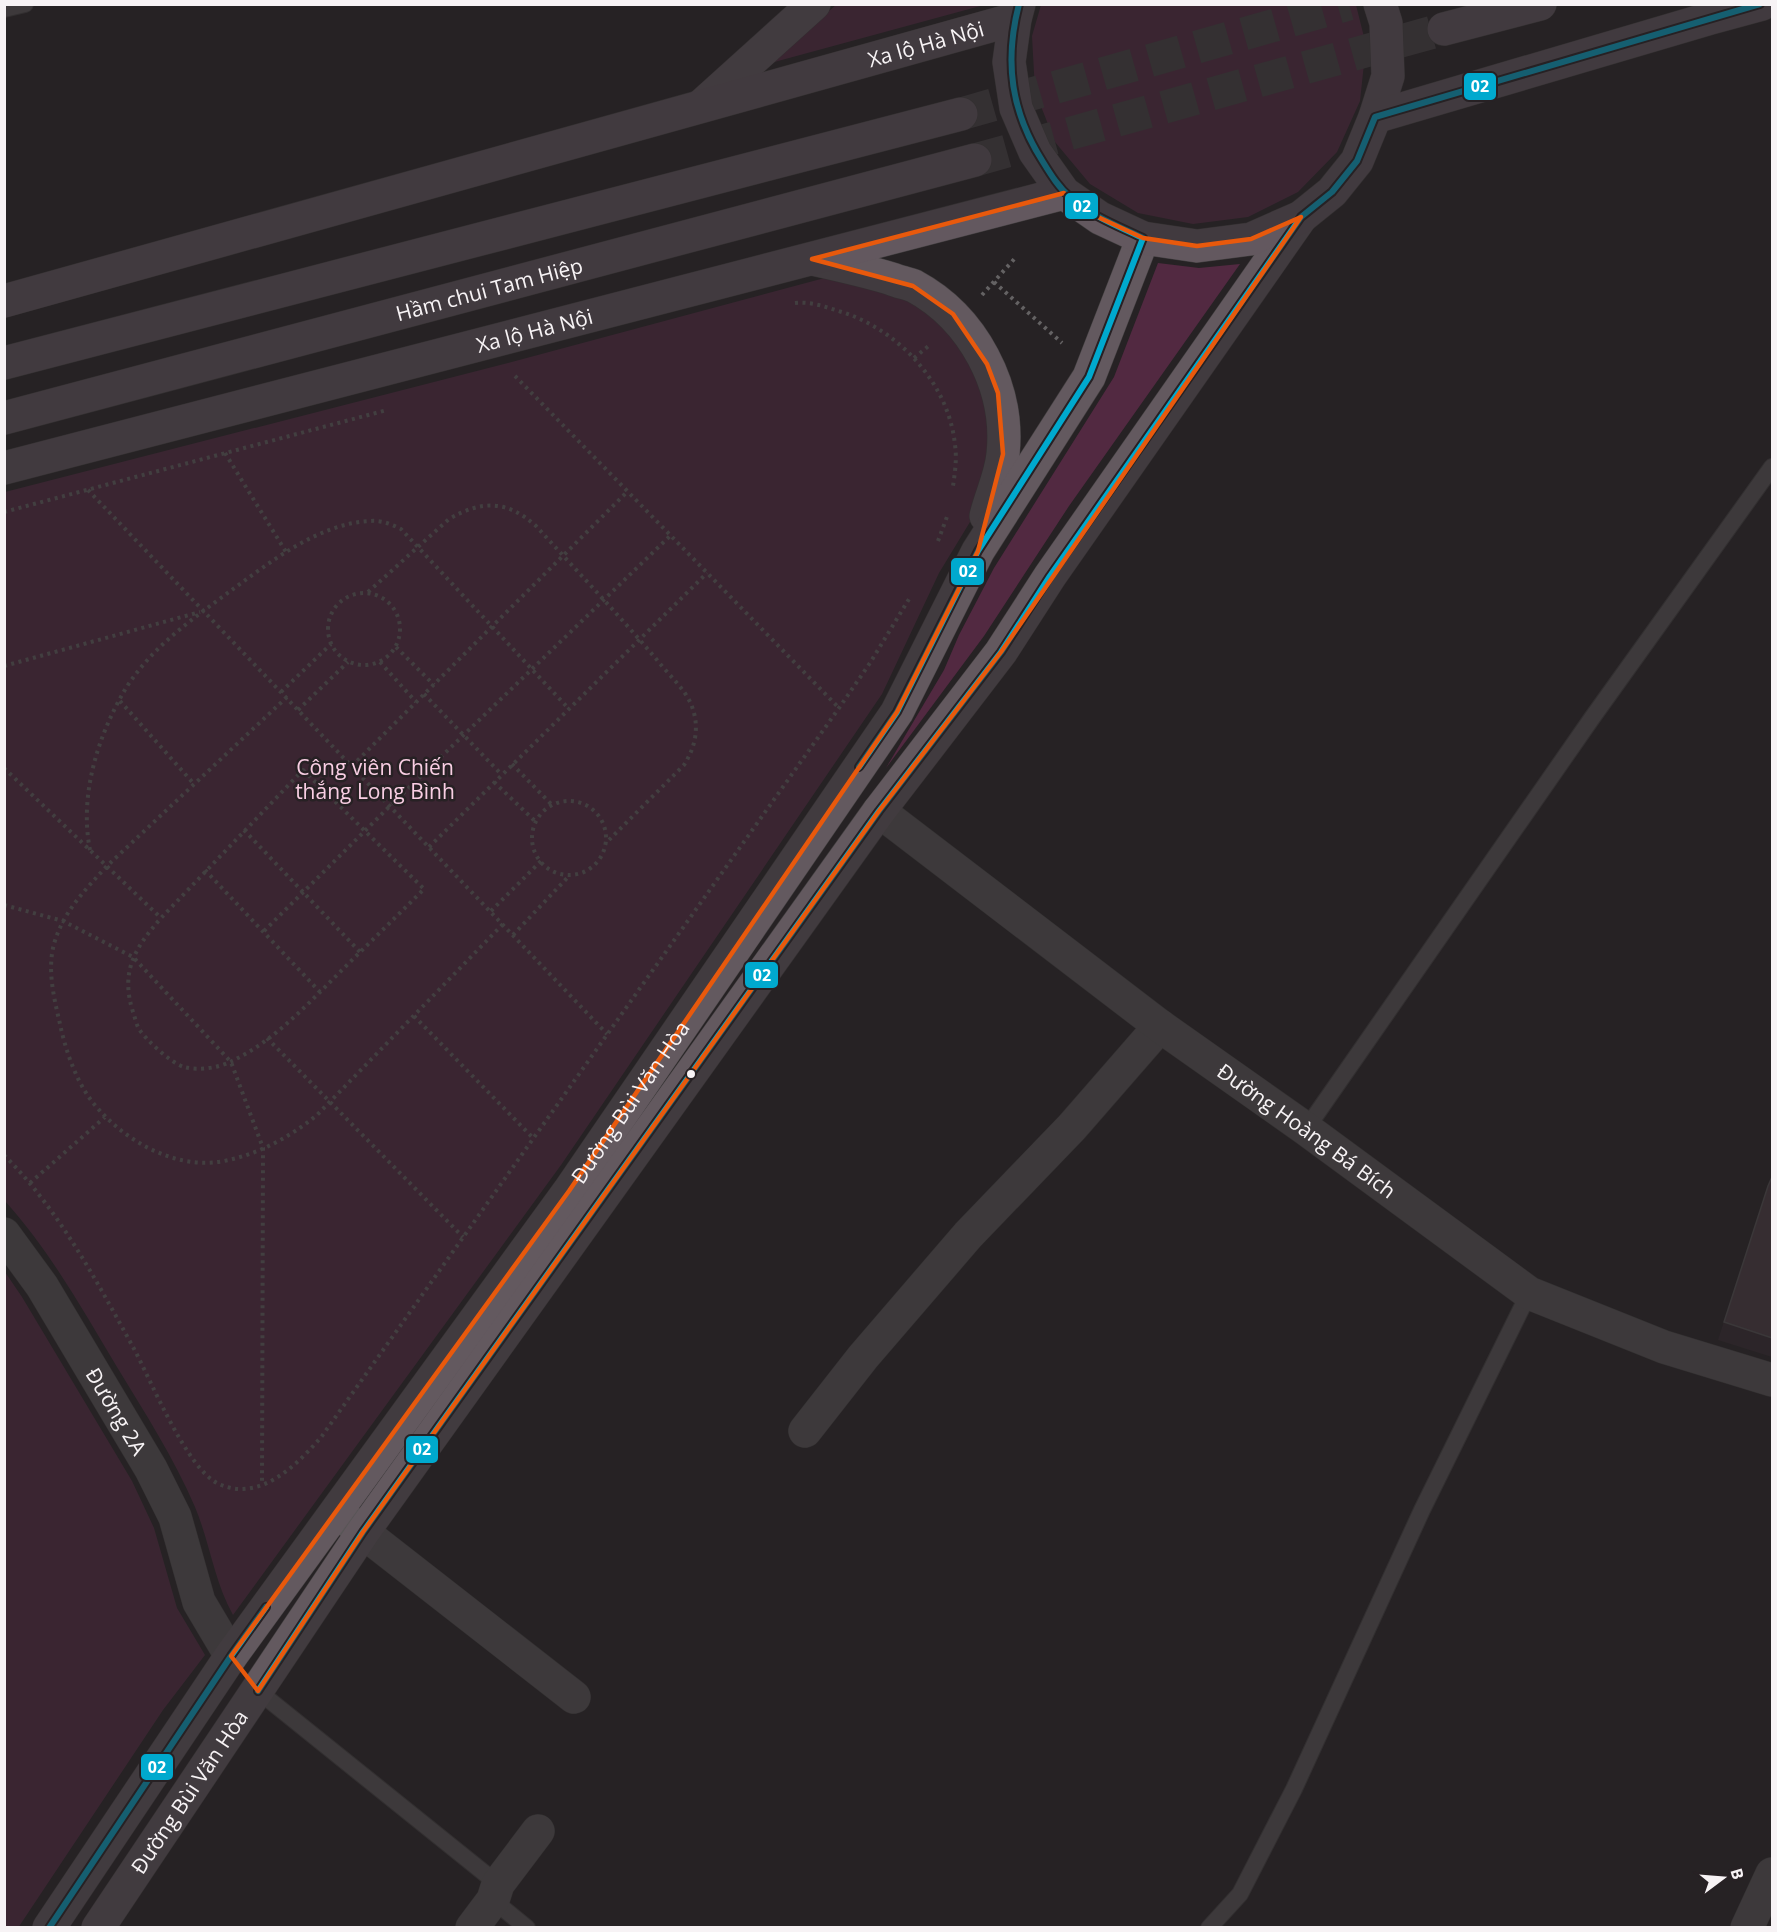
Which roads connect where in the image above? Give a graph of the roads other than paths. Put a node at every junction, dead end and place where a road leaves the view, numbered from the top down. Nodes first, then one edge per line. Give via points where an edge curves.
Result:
1 (25, 4) edge
2 (814, 4) edge
3 (1380, 4) edge
4 (1540, 4) edge
5 (1762, 4) edge
6 (4, 9) edge
7 (1017, 12) edge
8 (1444, 29) tunnel mouth
9 (701, 106) junction
10 (961, 114) tunnel mouth
11 (1376, 117) junction
12 (975, 160) tunnel mouth
13 (1065, 193) junction
14 (1301, 217) junction
15 (1143, 237) junction
16 (812, 259) junction
17 (4, 301) edge
18 (4, 363) edge
19 (4, 417) edge
20 (1773, 467) edge
21 (4, 468) edge
22 (978, 552) junction
23 (846, 786) junction
24 (879, 811) junction
25 (1160, 1026) junction
26 (1306, 1129) junction
27 (4, 1233) edge
28 (1529, 1293) junction
29 (1773, 1380) edge
30 (805, 1431) dead end
31 (336, 1511) junction
32 (363, 1532) junction
33 (231, 1656) junction
34 (258, 1691) junction
35 (574, 1696) dead end
36 (538, 1831) dead end
37 (1773, 1874) edge
38 (496, 1892) junction
39 (49, 1928) edge
40 (98, 1928) edge
41 (472, 1928) edge
42 (527, 1928) edge
43 (1209, 1928) edge
44 (1747, 1928) edge

1 - 6 lane
2 - 9 main road
3 - 11 highway via 1386,24 1388,76
4 - 8 highway
5 - 11 highway
7 - 9 highway, Xa lộ Hà Nội
7 - 13 highway via 1009,62 1016,108 1035,152
9 - 17 highway, Xa lộ Hà Nội
10 - 18 highway
11 - 14 highway via 1357,161 1332,192
12 - 19 highway, Hầm chui Tam Hiệp
13 - 15 highway via 1100,218
13 - 16 highway, Xa lộ Hà Nội
14 - 15 highway via 1251,239 1197,246
14 - 24 main road, Đường Bùi Văn Hòa via 1001,652
15 - 22 main road, Đường Bùi Văn Hòa via 1089,377
16 - 21 highway, Xa lộ Hà Nội
16 - 22 main road via 913,286 952,314 987,364 998,393 1003,453
20 - 26 lane via 1599,708
22 - 23 main road, Đường Bùi Văn Hòa via 897,712
23 - 24 main road
23 - 31 main road, Đường Bùi Văn Hòa via 569,1191
24 - 25 street, Đường Hoàng Bá Bích
24 - 32 main road, Đường Bùi Văn Hòa
25 - 26 street, Đường Hoàng Bá Bích
25 - 30 street via 1072,1128 968,1235
26 - 28 street, Đường Hoàng Bá Bích
27 - 33 street, Đường 2A via 42,1286 151,1469 175,1517 199,1602
28 - 29 street, Đường Hoàng Bá Bích via 1664,1347
28 - 43 lane via 1422,1510 1294,1790 1240,1894
31 - 32 street
31 - 33 main road, Đường Bùi Văn Hòa
32 - 34 main road, Đường Bùi Văn Hòa
32 - 35 street
33 - 34 main road
33 - 39 main road, Đường Bùi Văn Hòa
34 - 38 lane
34 - 40 main road, Đường Bùi Văn Hòa
36 - 38 street
37 - 44 street
38 - 41 street
38 - 42 lane

